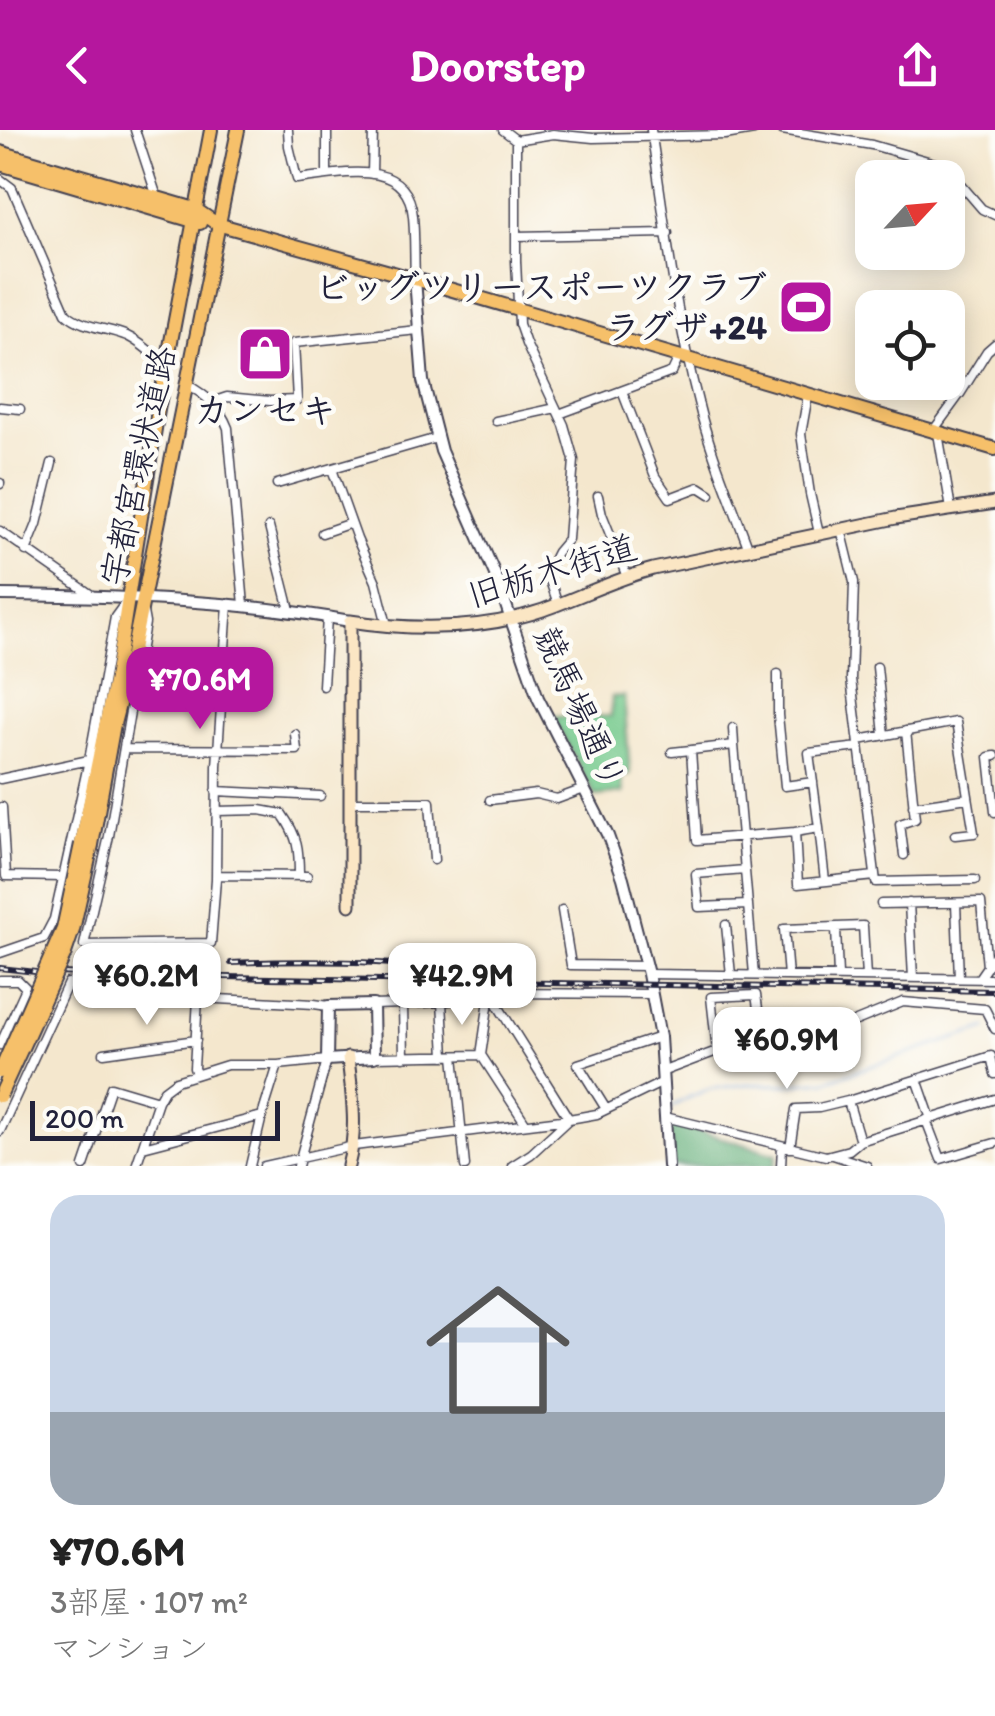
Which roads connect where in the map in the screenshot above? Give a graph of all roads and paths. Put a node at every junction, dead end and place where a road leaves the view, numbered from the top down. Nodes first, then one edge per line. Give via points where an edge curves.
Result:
1 (135, 130) edge
2 (211, 130) edge
3 (238, 130) edge
4 (288, 130) edge
5 (327, 130) edge
6 (373, 130) edge
7 (503, 130) edge
8 (754, 130) edge
9 (782, 130) edge
10 (540, 132) edge
11 (652, 133) edge
12 (516, 140) junction
13 (0, 152) edge
14 (0, 164) edge
15 (327, 174) junction
16 (372, 174) junction
17 (0, 179) edge
18 (157, 198) junction
19 (995, 215) edge
20 (194, 216) junction
21 (217, 224) junction
22 (668, 233) junction
23 (516, 236) junction
24 (414, 279) junction
25 (518, 309) junction
26 (418, 330) junction
27 (995, 344) edge
28 (684, 358) junction
29 (166, 367) junction
30 (186, 384) junction
31 (622, 391) junction
32 (808, 395) junction
33 (212, 402) junction
34 (0, 407) edge
35 (20, 409) dead end
36 (557, 411) junction
37 (496, 420) dead end
38 (935, 432) junction
39 (437, 438) junction
40 (995, 449) edge
41 (52, 463) dead end
42 (332, 469) junction
43 (277, 484) dead end
44 (710, 494) dead end
45 (598, 496) dead end
46 (995, 503) edge
47 (951, 509) junction
48 (350, 523) junction
49 (269, 527) dead end
50 (841, 529) junction
51 (0, 531) edge
52 (322, 533) dead end
53 (819, 533) junction
54 (748, 548) junction
55 (26, 551) junction
56 (626, 577) junction
57 (0, 595) edge
58 (93, 596) junction
59 (135, 599) junction
60 (228, 604) junction
61 (558, 604) junction
62 (244, 605) junction
63 (290, 610) junction
64 (326, 616) junction
65 (511, 619) junction
66 (350, 621) junction
67 (387, 625) junction
68 (877, 667) dead end
69 (778, 674) dead end
70 (323, 686) dead end
71 (732, 728) dead end
72 (906, 731) junction
73 (295, 734) dead end
74 (884, 735) junction
75 (859, 743) junction
76 (734, 744) junction
77 (124, 749) junction
78 (691, 750) junction
79 (218, 751) junction
80 (672, 752) dead end
81 (995, 756) edge
82 (89, 760) junction
83 (0, 779) edge
84 (813, 782) junction
85 (584, 789) junction
86 (216, 791) junction
87 (320, 796) dead end
88 (968, 798) junction
89 (490, 800) dead end
90 (350, 802) junction
91 (2, 806) edge
92 (913, 806) junction
93 (216, 812) junction
94 (995, 812) edge
95 (819, 828) junction
96 (794, 832) junction
97 (955, 836) dead end
98 (743, 838) junction
99 (685, 840) dead end
100 (697, 840) junction
101 (86, 845) junction
102 (904, 854) dead end
103 (434, 860) dead end
104 (745, 870) junction
105 (216, 874) junction
106 (875, 876) junction
107 (63, 877) junction
108 (975, 880) dead end
109 (824, 882) junction
110 (956, 902) junction
111 (880, 904) dead end
112 (909, 904) junction
113 (350, 905) dead end
114 (748, 906) junction
115 (562, 910) dead end
116 (726, 924) dead end
117 (836, 928) junction
118 (0, 953) edge
119 (995, 955) edge
120 (988, 967) junction
121 (647, 970) junction
122 (731, 975) junction
123 (754, 975) junction
124 (788, 976) junction
125 (838, 976) junction
126 (866, 977) junction
127 (913, 978) junction
128 (959, 978) junction
129 (978, 978) junction
130 (995, 979) edge
131 (0, 980) edge
132 (490, 994) junction
133 (652, 994) junction
134 (198, 998) junction
135 (442, 1002) junction
136 (403, 1004) junction
137 (328, 1006) junction
138 (374, 1006) junction
139 (995, 1029) edge
140 (660, 1038) junction
141 (196, 1040) junction
142 (763, 1042) junction
143 (0, 1044) edge
144 (716, 1051) junction
145 (104, 1053) dead end
146 (404, 1056) junction
147 (450, 1056) junction
148 (481, 1056) junction
149 (374, 1057) junction
150 (348, 1058) junction
151 (327, 1060) junction
152 (278, 1065) junction
153 (0, 1072) edge
154 (196, 1074) junction
155 (995, 1074) edge
156 (664, 1076) junction
157 (917, 1078) junction
158 (0, 1096) edge
159 (995, 1099) edge
160 (158, 1101) junction
161 (848, 1101) junction
162 (606, 1109) junction
163 (262, 1116) junction
164 (664, 1116) junction
165 (569, 1119) junction
166 (928, 1119) junction
167 (526, 1124) junction
168 (460, 1131) junction
169 (0, 1132) edge
170 (860, 1141) junction
171 (995, 1144) edge
172 (354, 1146) junction
173 (143, 1147) junction
174 (786, 1147) junction
175 (828, 1159) edge
176 (299, 1161) edge
177 (942, 1162) edge
178 (84, 1166) edge
179 (136, 1166) edge
180 (250, 1166) edge
181 (264, 1166) edge
182 (348, 1166) edge
183 (465, 1166) edge
184 (512, 1166) edge
185 (668, 1166) edge
186 (781, 1166) edge
187 (867, 1166) edge

1 - 18 street
2 - 20 main road, 宇都宮環状道路
3 - 21 main road, 宇都宮環状道路
4 - 15 street via 297,178
5 - 15 street
6 - 16 street
7 - 12 street
8 - 11 street
9 - 19 street via 946,166
10 - 11 street via 593,138
10 - 12 street
11 - 22 street
12 - 23 street
13 - 18 main road
14 - 20 main road
15 - 16 street
16 - 24 street via 404,190 413,212
17 - 29 street via 12,188 66,313 128,337
18 - 20 main road
20 - 21 main road
20 - 29 main road, 宇都宮環状道路
21 - 24 main road
21 - 30 main road, 宇都宮環状道路
22 - 23 street
22 - 28 street
23 - 25 street
24 - 25 main road
24 - 26 street, 競馬場通り
25 - 28 main road
25 - 36 street via 526,344
26 - 33 street via 294,343 297,400
26 - 39 street, 競馬場通り
27 - 38 street
28 - 31 street via 672,372
28 - 32 main road
28 - 54 street
29 - 59 main road, 宇都宮環状道路
30 - 33 street
30 - 59 main road, 宇都宮環状道路
31 - 36 street
31 - 44 street via 670,498 699,487
32 - 38 main road
32 - 53 street via 801,434
33 - 62 street via 230,436
34 - 35 street
36 - 37 street
36 - 61 street via 574,460 568,540 547,572
38 - 40 main road
38 - 47 street
39 - 42 street
39 - 65 street, 競馬場通り
41 - 55 street
42 - 43 street
42 - 48 street
45 - 56 street
46 - 47 main road, 旧栃木街道
47 - 50 main road, 旧栃木街道
48 - 52 street
48 - 67 street
49 - 63 street
50 - 53 main road, 旧栃木街道
50 - 75 street via 854,582 851,679
51 - 55 street
53 - 54 main road, 旧栃木街道
54 - 56 main road, 旧栃木街道
55 - 58 street
56 - 61 main road, 旧栃木街道
57 - 58 street, 旧栃木街道
58 - 59 street, 旧栃木街道
59 - 60 street, 旧栃木街道
59 - 77 street via 146,624
59 - 82 street via 115,618
59 - 101 main road, 宇都宮環状道路
60 - 62 street, 旧栃木街道
60 - 79 street
61 - 65 main road, 旧栃木街道
62 - 63 street, 旧栃木街道
63 - 64 street, 旧栃木街道
64 - 66 street, 旧栃木街道
64 - 70 street
65 - 67 main road, 旧栃木街道 via 453,628
65 - 85 street, 競馬場通り via 538,698
66 - 67 main road, 旧栃木街道
66 - 90 main road
68 - 74 street
69 - 84 street via 785,786
71 - 76 street
72 - 74 street
72 - 88 street via 956,722
72 - 92 street
73 - 79 street via 297,750
74 - 75 street
75 - 84 street via 808,753
75 - 106 street
76 - 78 street
76 - 98 street
77 - 79 street
77 - 105 street via 84,945 211,943
78 - 80 street
78 - 100 street
79 - 86 street
81 - 94 street
82 - 83 street
82 - 107 street
84 - 95 street
85 - 89 street via 557,799 536,794
85 - 121 street, 競馬場通り via 616,854
86 - 87 street
86 - 93 street
88 - 92 street
88 - 97 street via 974,833
90 - 103 street via 430,802
90 - 113 main road
91 - 107 street via 6,876
92 - 102 street via 914,819 900,824
93 - 105 street
93 - 105 street via 282,814 299,845 303,876
95 - 96 street
95 - 109 street
96 - 98 street
96 - 109 street via 798,884
98 - 100 street
98 - 104 street
99 - 100 street
101 - 153 main road, 宇都宮環状道路, bridge via 64,928
101 - 158 main road, 宇都宮環状道路, bridge via 73,930
104 - 114 street
104 - 114 street via 696,874 699,908
106 - 108 street via 876,882
106 - 109 street
107 - 118 street via 44,938
110 - 112 street
110 - 120 street via 981,902
110 - 128 street
111 - 112 street
112 - 127 street
114 - 123 street
115 - 121 street via 572,964
116 - 122 street
117 - 124 street via 784,930
117 - 125 street
117 - 126 street via 863,926
119 - 120 street
120 - 129 street
121 - 122 street
121 - 133 street, 競馬場通り
122 - 123 street
123 - 124 street
124 - 125 street
125 - 126 street
126 - 127 street
127 - 128 street
128 - 129 street
129 - 130 street
131 - 143 street via 18,980 26,988
132 - 133 street
132 - 135 street
132 - 148 street
132 - 165 street
133 - 140 street, 競馬場通り
134 - 137 street
134 - 141 street
134 - 169 street via 68,983
135 - 136 street
135 - 147 street
136 - 138 street
136 - 146 street
137 - 138 street
137 - 151 street
138 - 149 street
139 - 142 street via 985,1009 903,1002 839,1028
140 - 156 street, 競馬場通り
140 - 162 street via 578,1064
141 - 145 street
141 - 154 street
142 - 144 street
142 - 144 street via 756,996 711,996
144 - 156 street
146 - 147 street
146 - 149 street
147 - 148 street
147 - 168 street
148 - 167 street
149 - 150 street
150 - 151 street
150 - 172 main road
151 - 152 street
151 - 176 street
152 - 154 street via 227,1065
152 - 163 street
154 - 160 street via 176,1081
155 - 157 street via 990,1056
156 - 162 street
156 - 164 street, 競馬場通り
157 - 161 street
157 - 166 street
159 - 166 street
160 - 173 street
160 - 178 street via 111,1087
161 - 170 street
161 - 174 street via 796,1109
162 - 165 street
163 - 173 street
163 - 180 street
164 - 174 street
164 - 185 street, 競馬場通り
165 - 167 street
165 - 184 street
166 - 170 street
166 - 177 street
167 - 168 street
168 - 172 street
168 - 183 street
170 - 175 street
171 - 177 street
172 - 176 street
172 - 182 main road
173 - 179 street
174 - 175 street
174 - 186 street
175 - 187 street
176 - 181 street

